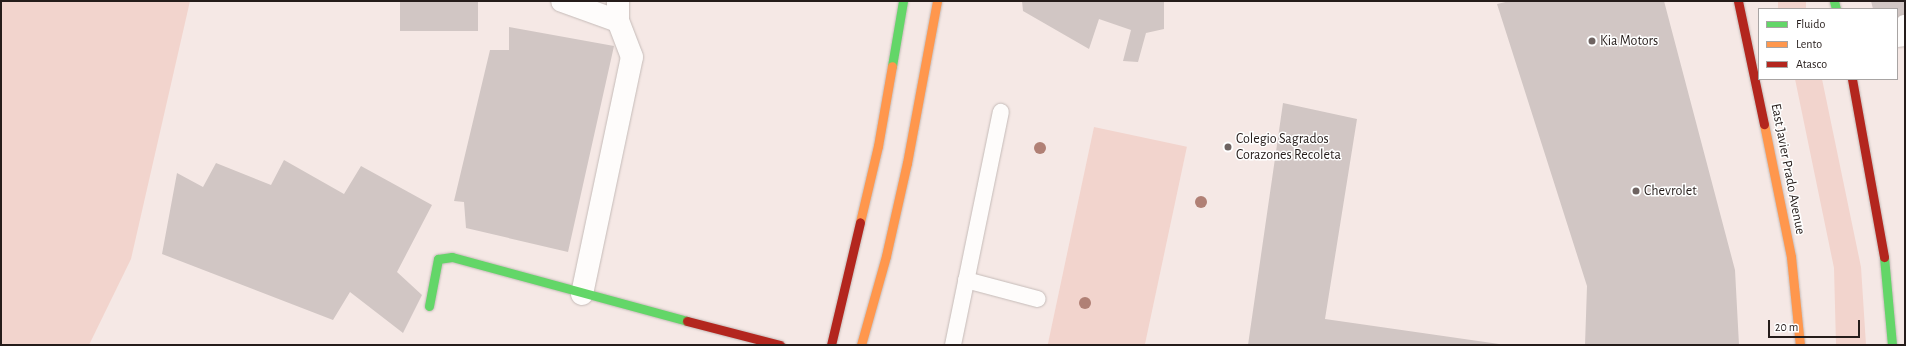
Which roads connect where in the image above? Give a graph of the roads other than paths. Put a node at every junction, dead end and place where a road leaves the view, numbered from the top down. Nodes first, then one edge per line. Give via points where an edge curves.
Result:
1 (562, 1) edge
2 (903, 1) edge
3 (938, 1) edge
4 (1738, 1) edge
5 (618, 11) edge
6 (1852, 80) edge
7 (1001, 112) dead end
8 (966, 280) junction
9 (582, 294) junction
10 (1038, 299) dead end
11 (428, 306) dead end
12 (780, 345) edge
13 (831, 345) edge
14 (861, 345) edge
15 (953, 345) edge
16 (1800, 345) edge
17 (1892, 345) edge

1 - 5 street
2 - 13 main road via 878,146
3 - 14 main road via 907,163 886,256
4 - 16 main road, East Javier Prado Avenue via 1788,243
5 - 9 street via 632,57
6 - 17 main road via 1882,236
7 - 8 lane
8 - 10 lane
8 - 15 lane
9 - 11 main road via 452,257 438,259
9 - 12 main road

